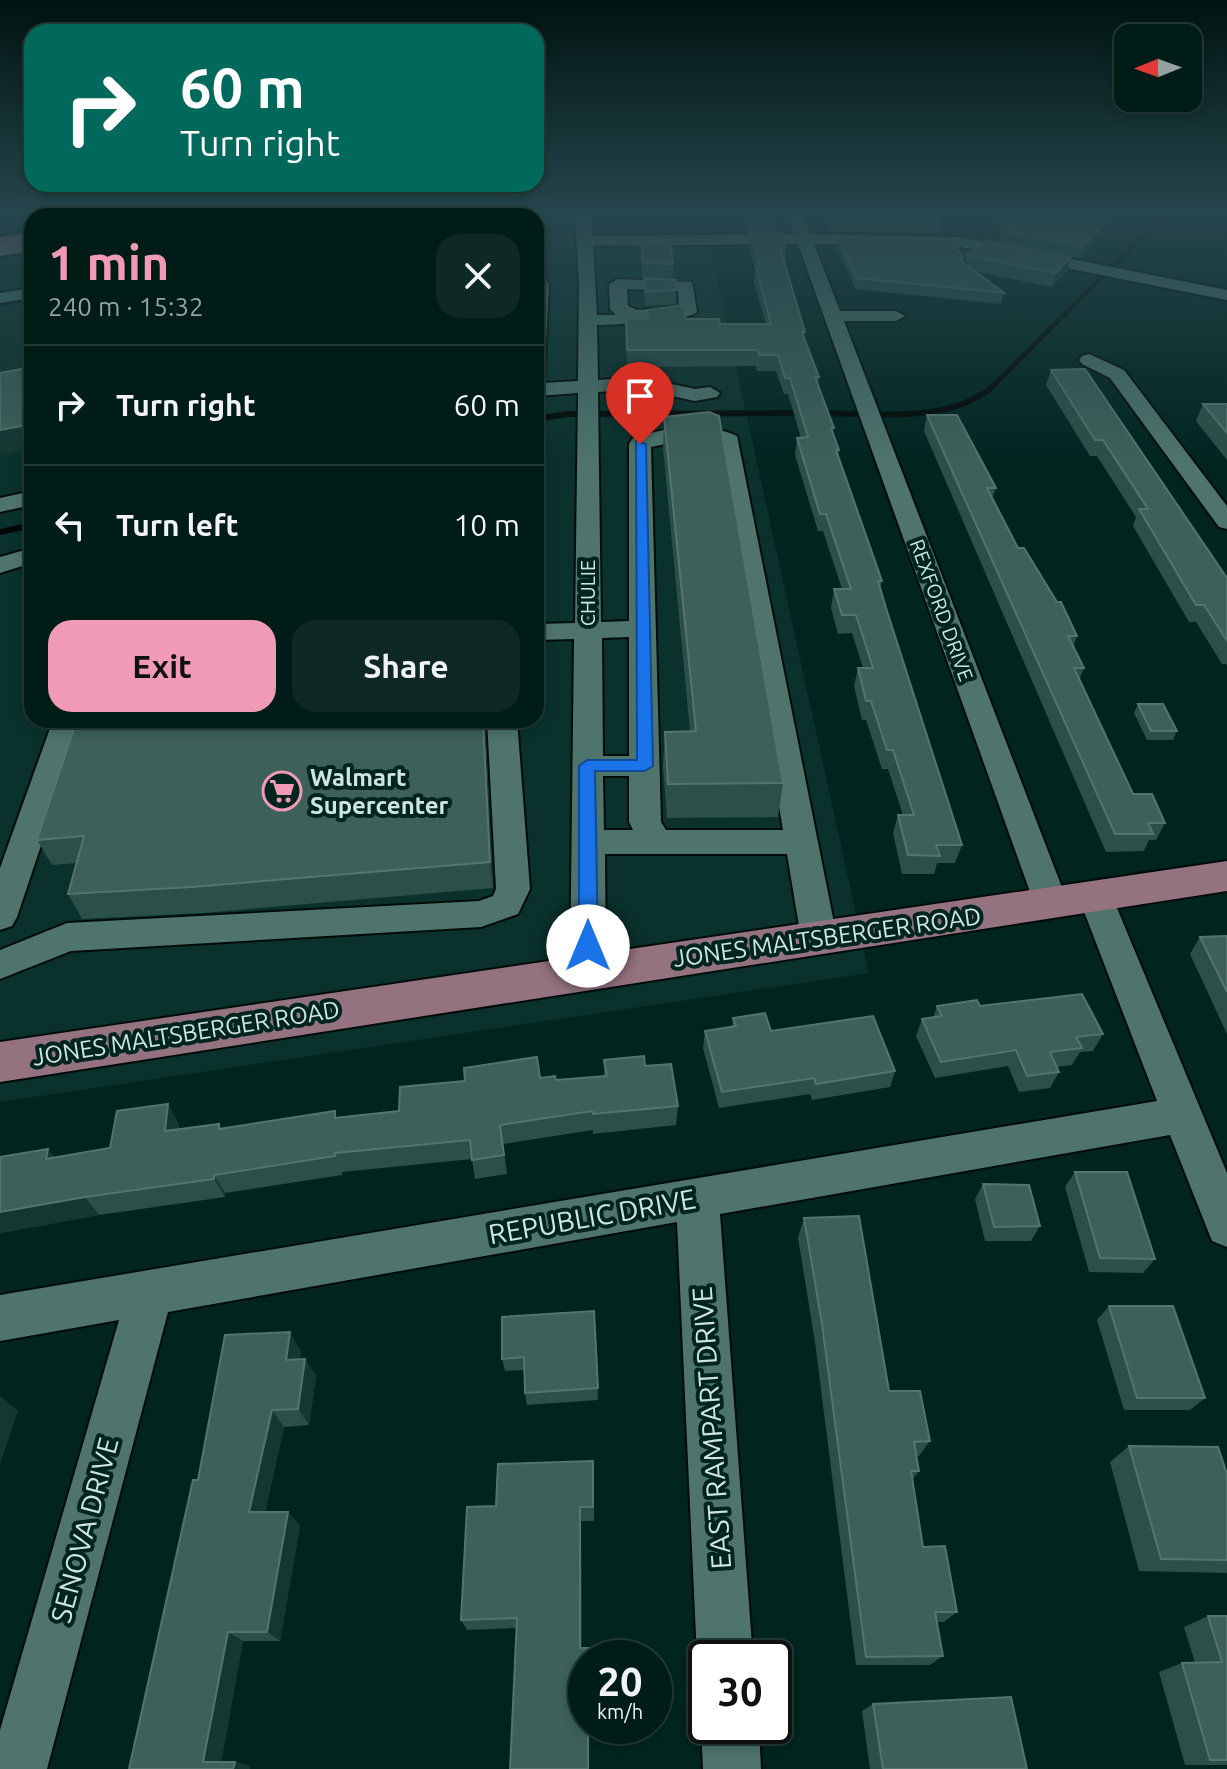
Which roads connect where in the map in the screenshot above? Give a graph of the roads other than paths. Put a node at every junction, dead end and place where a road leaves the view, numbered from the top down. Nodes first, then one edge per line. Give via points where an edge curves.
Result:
1 (560, 297) edge
2 (574, 297) edge
3 (826, 297) edge
4 (24, 310) edge
5 (0, 313) edge
6 (634, 316) edge
7 (833, 316) junction
8 (896, 316) dead end
9 (588, 320) junction
10 (544, 352) edge
11 (1089, 360) dead end
12 (544, 390) edge
13 (588, 390) junction
14 (710, 393) dead end
15 (24, 500) edge
16 (0, 505) edge
17 (1227, 522) edge
18 (641, 531) junction
19 (587, 532) junction
20 (24, 558) edge
21 (0, 565) edge
22 (0, 576) edge
23 (24, 580) edge
24 (643, 629) junction
25 (587, 630) junction
26 (544, 632) edge
27 (65, 728) edge
28 (503, 728) edge
29 (587, 766) junction
30 (645, 766) junction
31 (588, 842) junction
32 (656, 842) junction
33 (802, 842) junction
34 (1227, 876) edge
35 (1095, 896) junction
36 (1051, 903) junction
37 (0, 917) edge
38 (819, 938) junction
39 (0, 965) edge
40 (588, 972) junction
41 (0, 1062) edge
42 (1183, 1115) junction
43 (697, 1198) junction
44 (1227, 1226) edge
45 (150, 1292) junction
46 (0, 1318) edge
47 (724, 1640) edge
48 (731, 1744) edge
49 (18, 1769) edge
50 (732, 1769) edge

1 - 10 street
2 - 9 street, CHULIE
3 - 7 street, REXFORD DRIVE
4 - 5 street
6 - 9 street
7 - 8 street
7 - 36 street, REXFORD DRIVE
9 - 13 street, CHULIE
11 - 17 street via 1117,374
12 - 13 street
13 - 14 street via 639,383 695,395
13 - 19 street, CHULIE
15 - 16 street
18 - 19 street
18 - 24 street
18 - 33 street via 640,444 661,435 717,434 729,441
19 - 25 street, CHULIE
20 - 21 street
22 - 23 street
24 - 25 street
24 - 30 street
25 - 26 street
25 - 29 street, CHULIE
27 - 37 street
28 - 39 street via 513,889 506,905 481,914 67,937
29 - 30 street
29 - 31 street, CHULIE
30 - 32 street via 645,822
31 - 32 street
31 - 40 street, CHULIE
32 - 33 street
33 - 38 street
34 - 35 main road, JONES MALTSBERGER ROAD
35 - 36 main road, JONES MALTSBERGER ROAD
35 - 42 street
36 - 38 main road, JONES MALTSBERGER ROAD
38 - 40 main road, JONES MALTSBERGER ROAD
40 - 41 main road, JONES MALTSBERGER ROAD
42 - 43 street, REPUBLIC DRIVE
42 - 44 street
43 - 45 street, REPUBLIC DRIVE
43 - 47 street, EAST RAMPART DRIVE
45 - 46 street, REPUBLIC DRIVE
45 - 49 street, SENOVA DRIVE
48 - 50 street

